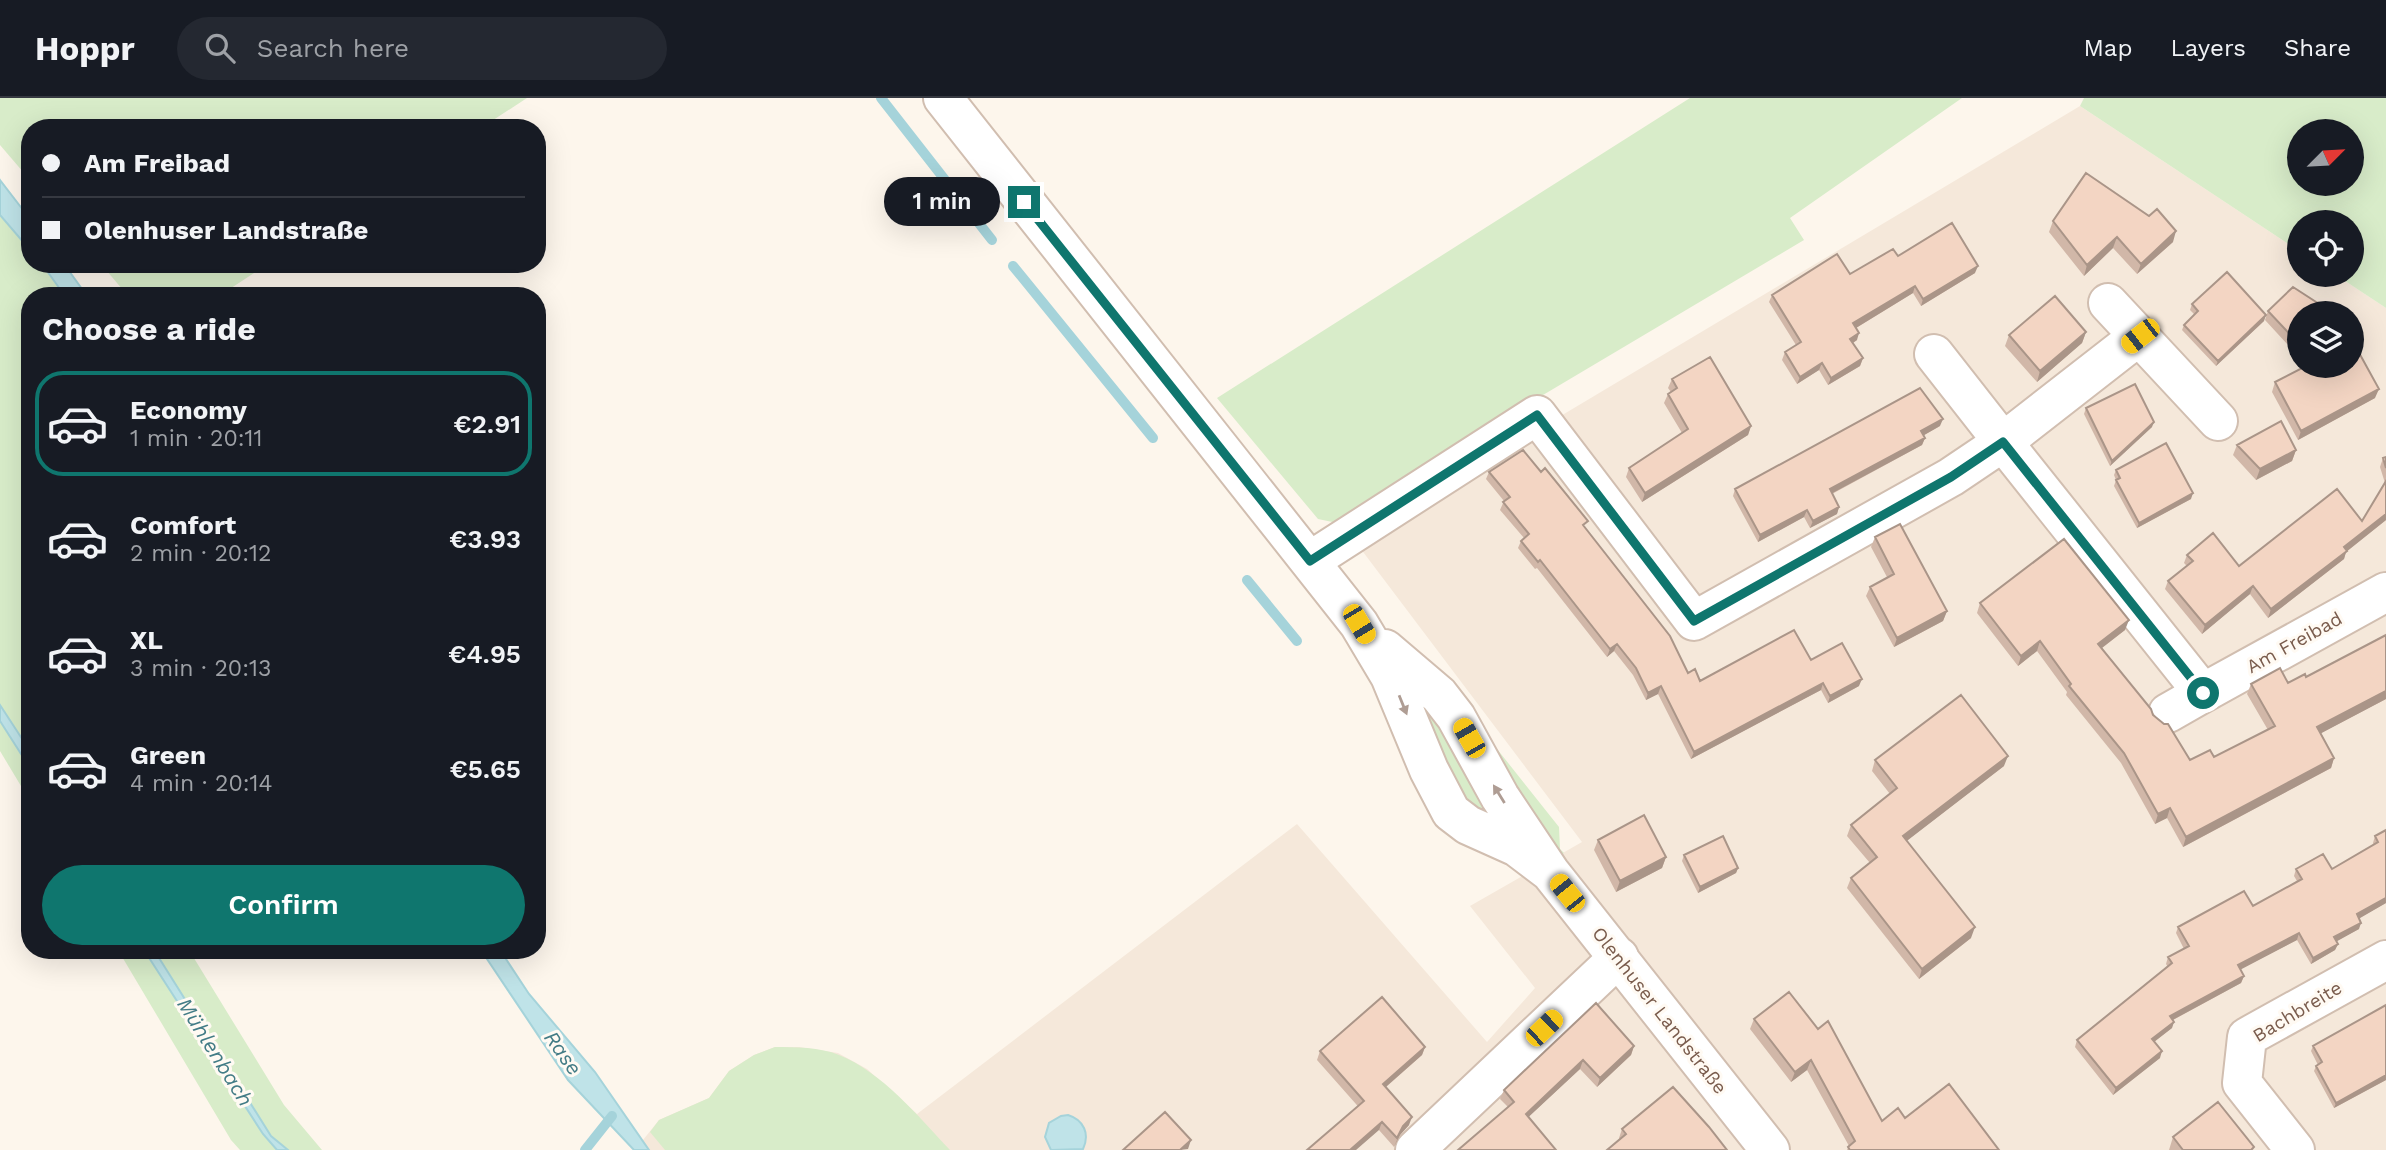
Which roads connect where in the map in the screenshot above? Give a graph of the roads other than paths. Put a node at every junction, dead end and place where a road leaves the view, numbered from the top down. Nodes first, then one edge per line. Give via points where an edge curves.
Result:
1 (943, 98) edge
2 (2108, 303) dead end
3 (2140, 336) junction
4 (1934, 354) dead end
5 (2218, 421) dead end
6 (2003, 442) junction
7 (1310, 561) junction
8 (2386, 592) edge
9 (1359, 624) junction
10 (2203, 693) junction
11 (2168, 713) dead end
12 (1550, 872) junction
13 (1619, 957) junction
14 (2386, 960) edge
15 (1416, 1150) edge
16 (1770, 1150) edge
17 (2295, 1150) edge

1 - 7 street, Olenhuser Landstraße
2 - 3 street
3 - 5 street
3 - 6 street
4 - 6 street
6 - 7 street via 1951,477 1694,621 1537,415
6 - 10 street
7 - 9 street, Olenhuser Landstraße
8 - 10 street, Am Freibad
12 -> 9 street, Olenhuser Landstraße via 1500,797 1456,717 1439,695
9 -> 12 street, Olenhuser Landstraße via 1395,685 1451,813 1517,848
10 - 11 street, Am Freibad
12 - 13 street, Olenhuser Landstraße
13 - 15 street
13 - 16 street, Olenhuser Landstraße
14 - 17 street, Bachbreite via 2248,1037 2242,1083

